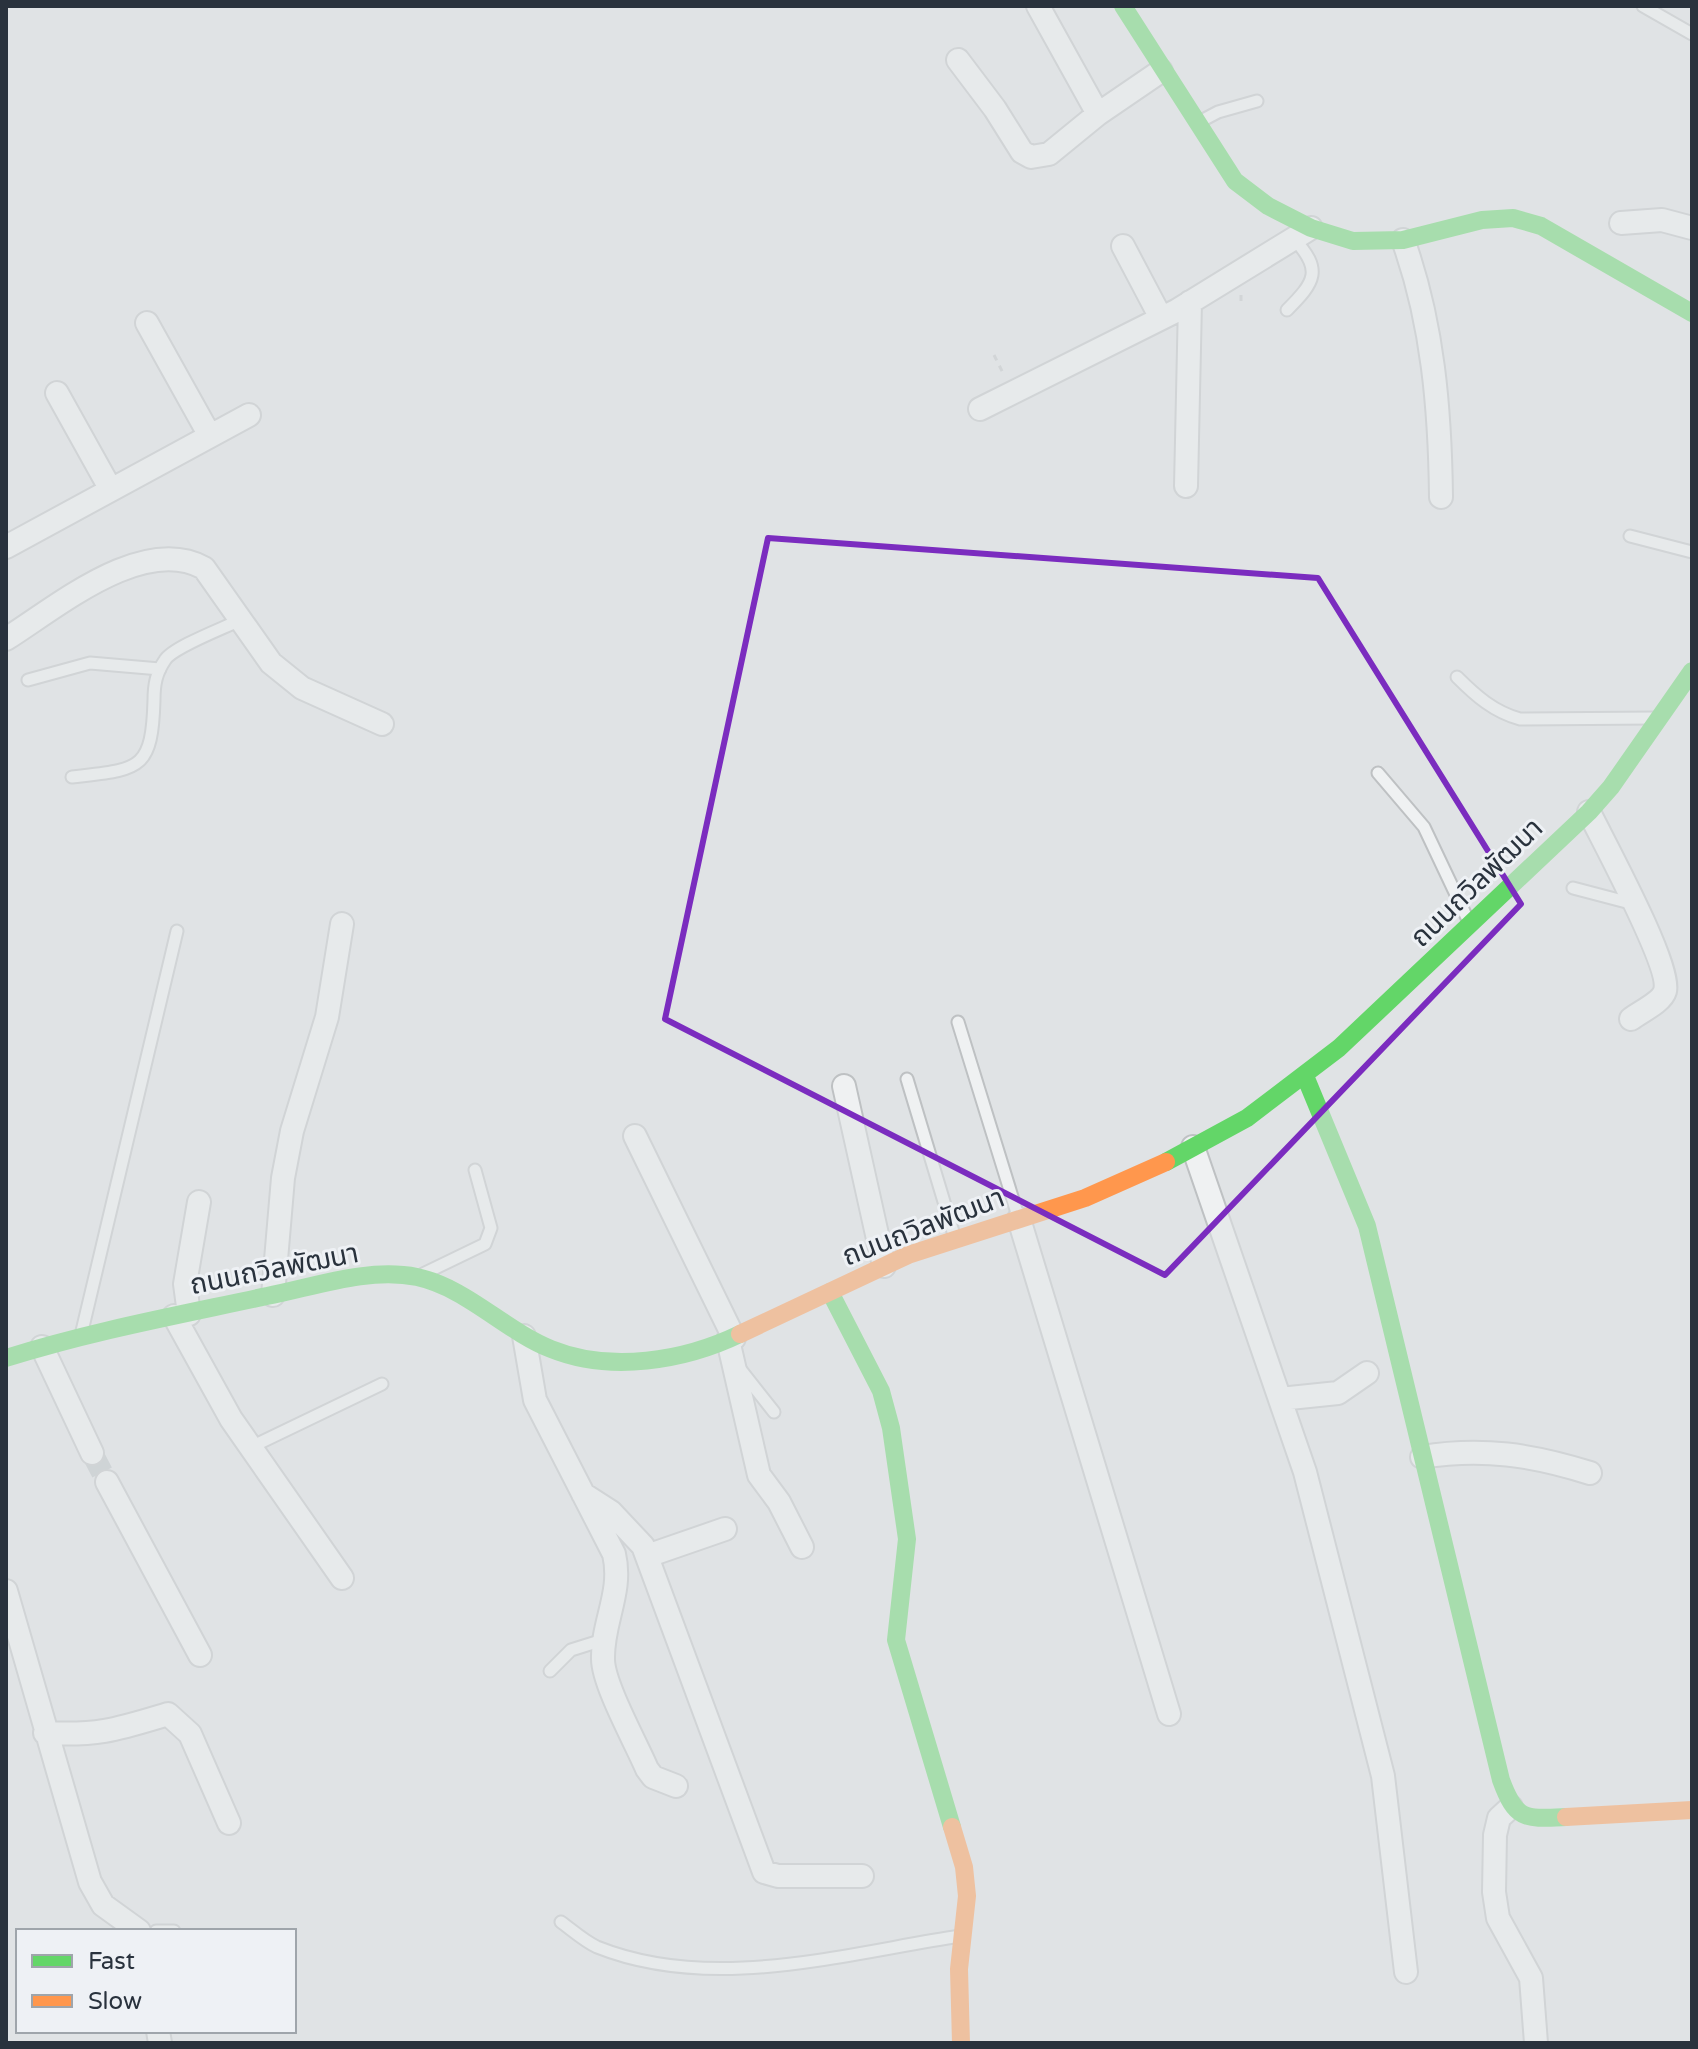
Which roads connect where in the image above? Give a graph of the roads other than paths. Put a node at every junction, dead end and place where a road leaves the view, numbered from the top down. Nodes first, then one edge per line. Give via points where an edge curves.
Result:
1 (1038, 6) edge
2 (1123, 6) edge
3 (1643, 6) edge
4 (1692, 34) edge
5 (958, 60) dead end
6 (1161, 71) junction
7 (1257, 101) dead end
8 (1098, 114) junction
9 (1197, 124) junction
10 (1621, 223) dead end
11 (1692, 228) edge
12 (1302, 234) junction
13 (1403, 240) junction
14 (1123, 246) dead end
15 (1190, 302) junction
16 (1287, 310) dead end
17 (1692, 313) edge
18 (1161, 318) junction
19 (147, 323) dead end
20 (57, 393) dead end
21 (980, 409) dead end
22 (249, 415) dead end
23 (210, 436) junction
24 (1186, 486) dead end
25 (111, 490) junction
26 (1441, 497) dead end
27 (1630, 536) dead end
28 (9, 539) edge
29 (1692, 552) edge
30 (240, 620) junction
31 (6, 639) edge
32 (160, 669) junction
33 (1692, 671) edge
34 (1457, 677) dead end
35 (28, 680) dead end
36 (1661, 718) junction
37 (382, 724) dead end
38 (1378, 773) dead end
39 (72, 777) dead end
40 (1589, 812) junction
41 (1573, 888) dead end
42 (1634, 904) junction
43 (342, 924) dead end
44 (1471, 927) junction
45 (177, 931) dead end
46 (1631, 1019) dead end
47 (958, 1022) dead end
48 (1305, 1076) junction
49 (907, 1079) dead end
50 (844, 1086) dead end
51 (635, 1136) dead end
52 (1193, 1147) junction
53 (475, 1170) dead end
54 (199, 1202) dead end
55 (1019, 1219) junction
56 (955, 1238) junction
57 (884, 1266) junction
58 (416, 1277) junction
59 (830, 1292) junction
60 (273, 1295) junction
61 (181, 1315) junction
62 (80, 1335) junction
63 (524, 1336) junction
64 (42, 1347) junction
65 (732, 1347) junction
66 (6, 1358) edge
67 (1367, 1373) dead end
68 (382, 1384) dead end
69 (1280, 1399) junction
70 (774, 1412) dead end
71 (251, 1447) junction
72 (92, 1453) tunnel mouth
73 (1422, 1457) junction
74 (1590, 1473) dead end
75 (107, 1482) tunnel mouth
76 (583, 1494) junction
77 (725, 1529) dead end
78 (802, 1547) dead end
79 (647, 1556) junction
80 (342, 1578) dead end
81 (6, 1591) edge
82 (606, 1639) junction
83 (200, 1655) dead end
84 (550, 1671) dead end
85 (1169, 1714) dead end
86 (45, 1733) junction
87 (676, 1786) dead end
88 (1511, 1807) junction
89 (1692, 1810) edge
90 (229, 1823) dead end
91 (862, 1876) dead end
92 (561, 1922) dead end
93 (136, 1929) edge
94 (962, 1935) junction
95 (1406, 1972) dead end
96 (961, 2043) edge
97 (1536, 2043) edge

1 - 8 street
2 - 6 street
3 - 4 lane
5 - 8 street via 1022,152 1031,157 1049,154
6 - 8 street
6 - 9 street
7 - 9 lane
9 - 12 street via 1235,181
10 - 11 street via 1662,220
12 - 13 street
12 - 15 street
12 - 16 lane via 1314,267 1309,288
13 - 17 street via 1482,220 1513,218 1541,226
13 - 26 street via 1426,316 1440,419
14 - 18 street
15 - 18 street
15 - 24 street
18 - 21 street
19 - 23 street
20 - 25 street
22 - 23 street
23 - 25 street
25 - 28 street
27 - 29 lane
30 - 31 street via 204,568 189,560 158,558 89,586
30 - 32 lane via 166,656
30 - 37 street via 271,663 302,688
32 - 35 lane via 90,663
32 - 39 lane via 153,738 142,760 117,772
33 - 36 street, ถนนถวิลพัฒนา
34 - 36 lane via 1480,699 1520,719
36 - 40 street, ถนนถวิลพัฒนา
38 - 44 lane via 1424,827
40 - 42 street
40 - 44 street, ถนนถวิลพัฒนา
41 - 42 lane
42 - 46 street via 1661,964 1665,992
43 - 60 street via 327,1017 283,1178
44 - 48 street, ถนนถวิลพัฒนา
45 - 62 lane
47 - 55 lane
48 - 52 street, ถนนถวิลพัฒนา via 1247,1118
48 - 73 street via 1367,1226
49 - 56 lane
50 - 57 street
51 - 65 street
52 - 55 street, ถนนถวิลพัฒนา via 1149,1171
52 - 69 street
53 - 58 lane via 491,1237
54 - 61 street
55 - 56 street, ถนนถวิลพัฒนา
55 - 85 street
56 - 57 street, ถนนถวิลพัฒนา
57 - 59 street, ถนนถวิลพัฒนา
58 - 60 street, ถนนถวิลพัฒนา via 365,1276
58 - 63 street, ถนนถวิลพัฒนา via 448,1288
59 - 65 street, ถนนถวิลพัฒนา
59 - 94 street via 881,1391 891,1428 907,1539 896,1640 964,1867
60 - 61 street, ถนนถวิลพัฒนา
61 - 62 street, ถนนถวิลพัฒนา
61 - 71 street via 231,1419
62 - 64 street, ถนนถวิลพัฒนา
63 - 65 street, ถนนถวิลพัฒนา via 551,1349 601,1360 662,1358
63 - 76 street via 535,1400
64 - 66 street, ถนนถวิลพัฒนา
64 - 72 street
65 - 70 lane
65 - 78 street via 759,1475
67 - 69 street via 1338,1393
68 - 71 lane
69 - 95 street via 1305,1472 1383,1776
71 - 80 street
73 - 74 street via 1456,1451 1518,1453
73 - 88 street
75 - 83 street
76 - 79 street via 629,1529
76 - 82 street via 618,1571
77 - 79 street
79 - 91 street via 764,1872
81 - 86 street
82 - 84 lane via 571,1650
82 - 87 street via 602,1662 647,1769
86 - 90 street via 114,1731 168,1714 190,1734
86 - 93 street via 90,1882 103,1905
88 - 89 street via 1528,1819
88 - 97 street via 1499,1818 1495,1835 1494,1892 1498,1918 1531,1978
92 - 94 lane via 593,1945 690,1968 747,1968
94 - 96 street

